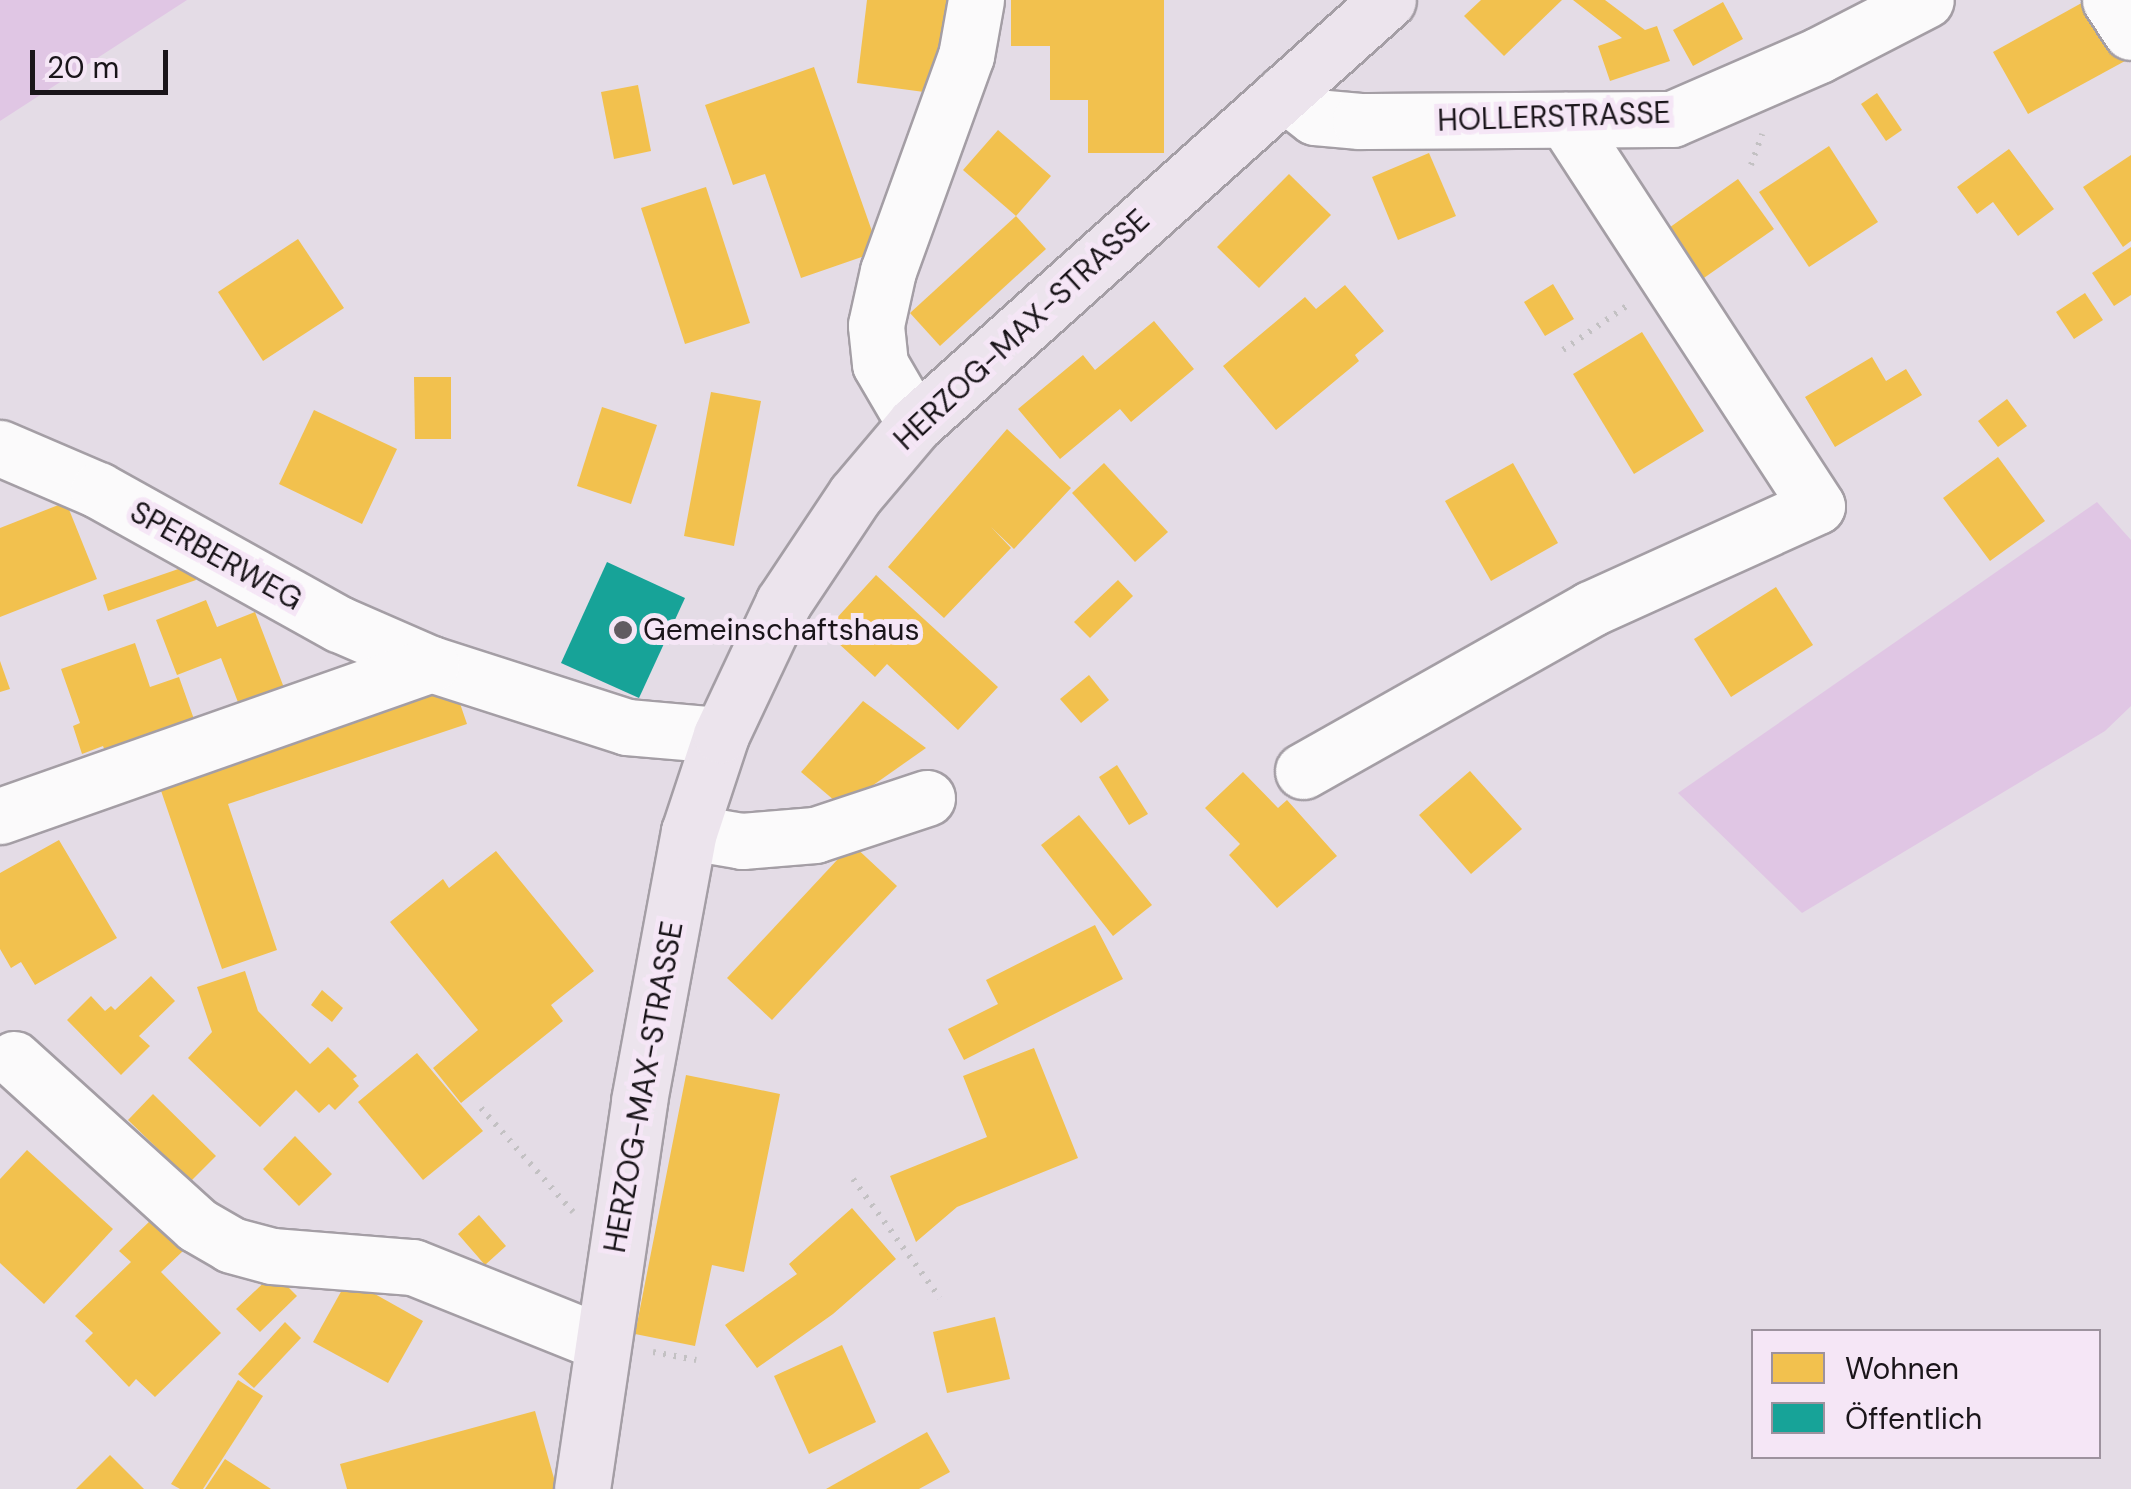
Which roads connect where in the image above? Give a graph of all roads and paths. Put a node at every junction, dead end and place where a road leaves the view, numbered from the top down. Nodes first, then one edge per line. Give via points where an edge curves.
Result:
1 (976, 0) edge
2 (1388, 0) edge
3 (1926, 0) edge
4 (2110, 0) edge
5 (2131, 32) edge
6 (1284, 93) junction
7 (1564, 120) junction
8 (1668, 277) junction
9 (1564, 350) dead end
10 (915, 424) junction
11 (0, 448) edge
12 (431, 664) junction
13 (721, 735) junction
14 (1303, 771) dead end
15 (927, 798) dead end
16 (0, 816) edge
17 (690, 832) junction
18 (14, 1060) dead end
19 (481, 1108) dead end
20 (853, 1178) dead end
21 (614, 1260) junction
22 (940, 1298) dead end
23 (602, 1343) junction
24 (582, 1489) edge

1 - 10 street via 966,56 888,271 876,326 880,364
2 - 6 main road, HERZOG-MAX-STRASSE
3 - 7 street, HOLLERSTRASSE via 1819,56 1672,119
4 - 5 street
6 - 7 street, HOLLERSTRASSE via 1315,116 1360,121
6 - 10 main road, HERZOG-MAX-STRASSE
7 - 8 street
8 - 9 path
8 - 14 street via 1817,506 1590,610
10 - 13 main road, HERZOG-MAX-STRASSE via 854,495 783,603
11 - 12 street, SPERBERWEG via 98,490 339,624
12 - 13 street, SPERBERWEG via 627,727
12 - 16 street
13 - 17 main road, HERZOG-MAX-STRASSE
15 - 17 street via 815,835 742,841
17 - 21 main road, HERZOG-MAX-STRASSE
18 - 23 street via 198,1225 231,1245 272,1256 413,1267
19 - 21 path
20 - 22 path
21 - 23 main road, HERZOG-MAX-STRASSE
23 - 24 main road, HERZOG-MAX-STRASSE

